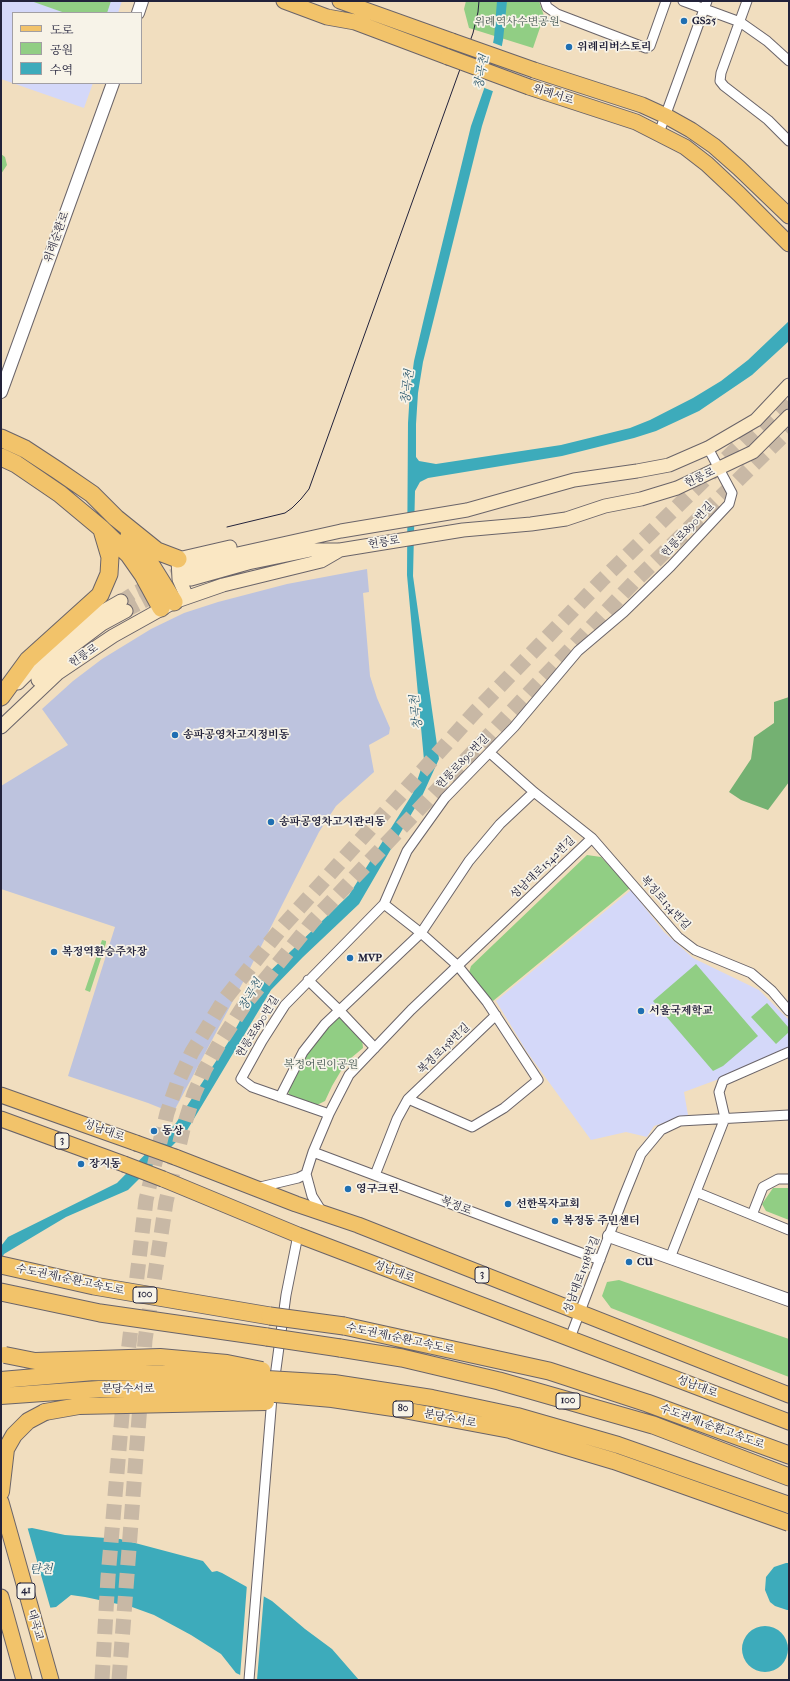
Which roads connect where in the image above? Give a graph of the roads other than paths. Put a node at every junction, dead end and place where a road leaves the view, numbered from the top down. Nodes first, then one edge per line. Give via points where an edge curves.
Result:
1 (142, 1) edge
2 (284, 1) edge
3 (340, 1) edge
4 (545, 1) edge
5 (666, 1) edge
6 (683, 1) edge
7 (747, 1) edge
8 (706, 5) edge
9 (138, 12) edge
10 (740, 22) junction
11 (789, 61) edge
12 (113, 84) edge
13 (666, 116) junction
14 (659, 133) junction
15 (789, 141) edge
16 (789, 216) edge
17 (789, 244) edge
18 (789, 386) edge
19 (1, 391) edge
20 (789, 416) edge
21 (1, 438) edge
22 (708, 448) junction
23 (1, 457) edge
24 (719, 469) junction
25 (116, 518) junction
26 (102, 530) junction
27 (340, 550) junction
28 (185, 569) junction
29 (174, 602) junction
30 (1, 697) edge
31 (1, 700) edge
32 (2, 727) edge
33 (490, 753) junction
34 (534, 792) junction
35 (592, 838) junction
36 (384, 904) junction
37 (421, 933) junction
38 (458, 966) junction
39 (308, 980) junction
40 (789, 996) edge
41 (782, 1003) junction
42 (340, 1010) junction
43 (789, 1011) edge
44 (496, 1015) junction
45 (375, 1048) junction
46 (789, 1052) edge
47 (1, 1095) edge
48 (280, 1097) junction
49 (408, 1099) junction
50 (329, 1114) junction
51 (789, 1115) edge
52 (725, 1118) junction
53 (1, 1119) edge
54 (313, 1152) junction
55 (306, 1174) junction
56 (376, 1175) junction
57 (789, 1179) edge
58 (256, 1188) junction
59 (696, 1192) junction
60 (322, 1212) junction
61 (752, 1215) junction
62 (789, 1230) edge
63 (298, 1235) junction
64 (609, 1236) junction
65 (670, 1258) junction
66 (600, 1260) junction
67 (1, 1265) edge
68 (1, 1292) edge
69 (789, 1300) edge
70 (580, 1314) junction
71 (570, 1338) junction
72 (3, 1354) edge
73 (1, 1380) edge
74 (334, 1383) junction
75 (789, 1395) edge
76 (1, 1396) edge
77 (332, 1399) junction
78 (789, 1422) edge
79 (789, 1455) edge
80 (789, 1477) edge
81 (1, 1492) edge
82 (1, 1502) edge
83 (789, 1505) edge
84 (789, 1523) edge
85 (1, 1596) edge
86 (24, 1680) edge
87 (51, 1680) edge
88 (249, 1680) edge

1 - 9 street
2 - 14 main road, 위례서로, bridge via 327,17 355,22 529,87 636,122
3 - 13 main road, 위례서로, bridge via 452,42 642,105
4 - 5 street via 547,7 557,14 646,48 650,46
6 - 8 street
7 - 10 street
8 - 10 street
8 - 13 street
10 - 11 street
10 - 15 street via 720,81 768,120
12 - 19 street, 위례순환로
13 - 14 street
13 - 16 main road, 위례서로 via 714,146
14 - 17 main road, 위례서로 via 685,147 707,164
18 - 22 main road, 헌릉로 via 756,420
20 - 24 main road, 헌릉로 via 752,452
21 - 25 highway via 25,449 92,494
22 - 24 street, 헌릉로890번길
22 - 28 main road, 헌릉로 via 669,464 574,480 441,515 341,532 300,533
23 - 26 highway via 16,464 60,494
24 - 27 main road, 헌릉로 via 677,488 605,506 566,519 463,530
24 - 33 street, 헌릉로890번길 via 732,493 729,504 624,612 578,651
25 - 28 highway
25 - 29 highway via 152,566
26 - 29 highway via 129,555 143,575
26 - 30 highway via 110,557 109,574 100,595 28,660
27 - 28 main road via 311,550 248,562
27 - 29 main road, 헌릉로 via 321,561 222,585
28 - 29 main road via 178,578
29 - 32 main road, 헌릉로 via 113,636 58,673
31 - 32 main road via 55,646 100,613 123,606 70,648 30,689
33 - 34 street, 성남대로1542번길
33 - 36 street, 헌릉로890번길 via 445,798 407,851
34 - 35 street, 성남대로1542번길
34 - 37 street via 500,824 469,861
35 - 38 street, 성남대로1542번길
35 - 41 street, 복정로134번길 via 678,937 695,950 751,973
36 - 37 street
36 - 39 street, 헌릉로890번길
37 - 38 street
37 - 42 street
38 - 44 street
38 - 45 street, 성남대로1542번길
39 - 42 street
39 - 48 street, 헌릉로890번길 via 285,1005 241,1079 252,1087
40 - 41 street
41 - 43 street, 복정로134번길
42 - 45 street
42 - 48 street via 325,1024 303,1052
44 - 49 street, 복정로158번길
44 - 49 street via 538,1080 504,1108 472,1127
45 - 50 street, 성남대로1542번길 via 349,1075
46 - 52 street via 723,1081 720,1092
47 - 58 main road, 성남대로 / 3, bridge
48 - 50 street, 헌릉로890번길
49 - 56 street, 복정로158번길 via 397,1119
50 - 54 street, 성남대로1542번길
51 - 52 street, 성남대로1518번길
52 - 59 street
52 - 64 street, 성남대로1518번길 via 680,1121 661,1130 641,1154
53 - 63 main road, 성남대로 / 3, bridge via 163,1179
54 - 55 street, 성남대로1542번길
54 - 56 street, 복정로
55 - 58 street
55 - 60 street via 312,1196
56 - 66 street, 복정로
57 - 61 street via 778,1179 763,1187
58 - 60 main road, 성남대로 / 3
59 - 61 street
59 - 65 street
60 - 70 main road, 성남대로 / 3
61 - 62 street
63 - 71 main road, 성남대로 / 3
63 - 88 street via 286,1295 272,1396
64 - 65 street
64 - 66 street, 성남대로1518번길
65 - 69 street
66 - 70 street, 성남대로1518번길
67 - 79 highway, 수도권제1순환고속도로 / 100, bridge via 94,1286 344,1326 549,1371 647,1403
68 - 80 highway, 수도권제1순환고속도로 / 100, bridge via 100,1312 402,1358 653,1425
70 - 71 street, 성남대로1518번길
70 - 75 main road, 성남대로 / 3
71 - 78 main road, 성남대로 / 3
72 - 74 highway, bridge via 35,1361 160,1357 227,1363
73 - 74 highway, 분당수서로 / 80, bridge via 94,1372 184,1374
74 - 83 highway, 분당수서로 / 80, bridge via 432,1398 517,1416 618,1445
76 - 77 highway, 분당수서로 / 80, bridge via 99,1389 218,1389
77 - 81 highway, bridge via 224,1404 79,1406 46,1412 28,1421 6,1449
77 - 84 highway, 분당수서로 / 80, bridge via 510,1430 614,1461
82 - 87 main road, 대곡교 / 41
85 - 86 main road, 41

